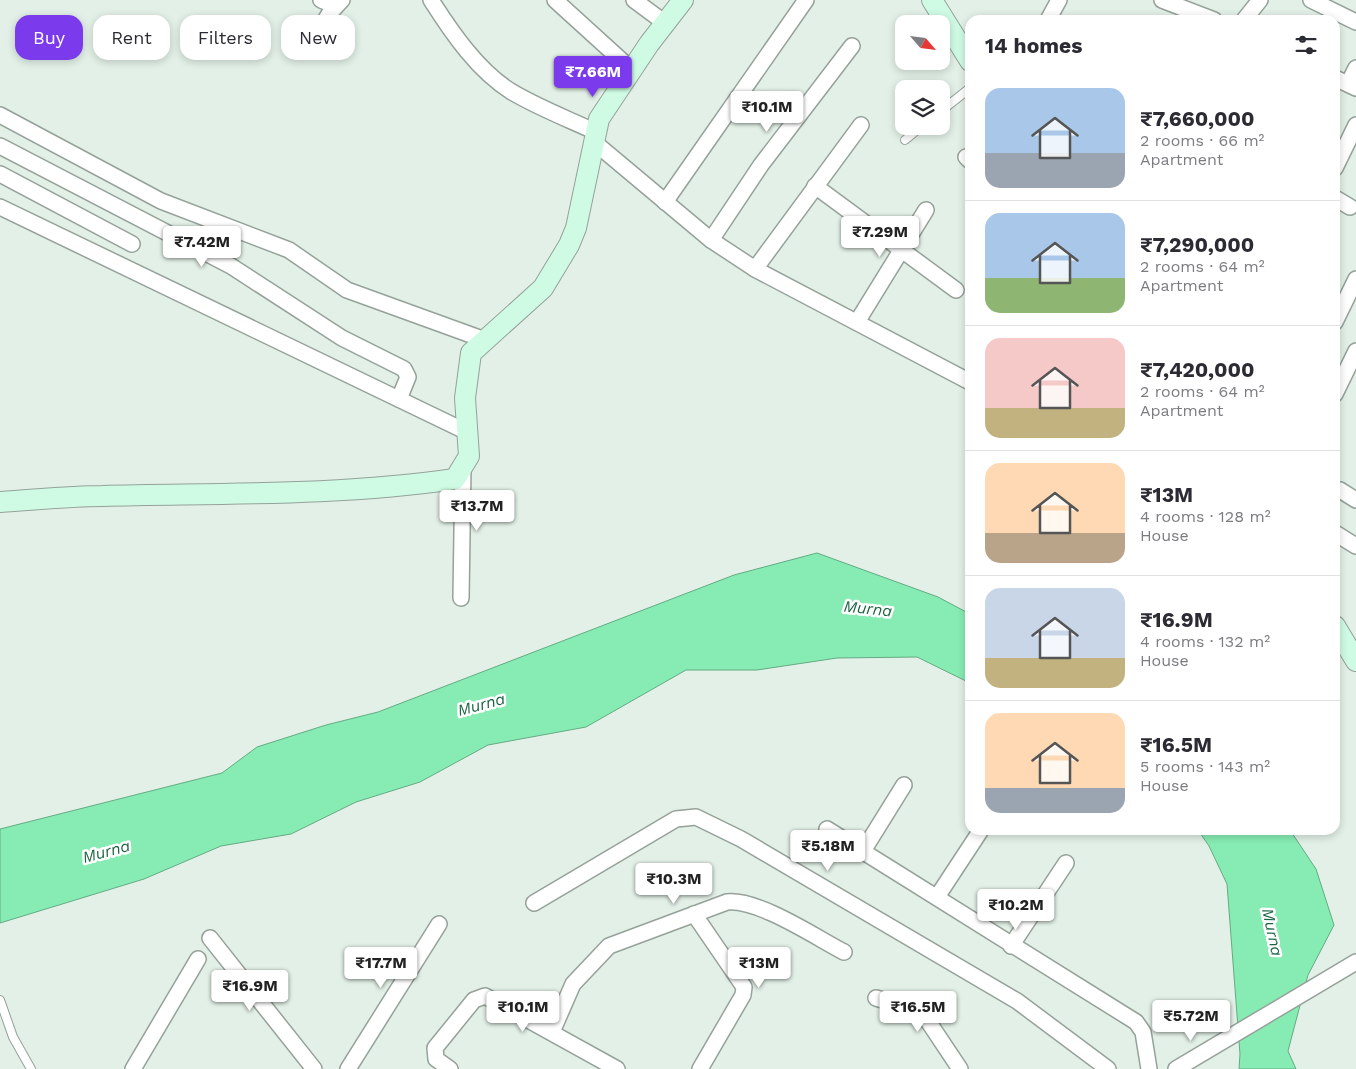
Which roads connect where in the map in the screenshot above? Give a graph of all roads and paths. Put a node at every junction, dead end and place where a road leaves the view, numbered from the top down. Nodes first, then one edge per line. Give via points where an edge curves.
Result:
1 (321, 0) edge
2 (431, 0) edge
3 (555, 0) edge
4 (634, 0) edge
5 (683, 0) edge
6 (806, 0) edge
7 (932, 0) edge
8 (1059, 0) edge
9 (1162, 0) edge
10 (1260, 0) edge
11 (1311, 0) edge
12 (339, 3) edge
13 (1190, 5) edge
14 (329, 15) edge
15 (1051, 15) edge
16 (1206, 15) edge
17 (1248, 15) edge
18 (1356, 22) edge
19 (666, 23) junction
20 (852, 46) dead end
21 (965, 53) edge
22 (1356, 68) edge
23 (632, 70) junction
24 (1346, 83) edge
25 (965, 92) edge
26 (950, 104) edge
27 (0, 115) edge
28 (861, 125) dead end
29 (1356, 125) edge
30 (910, 135) edge
31 (595, 137) junction
32 (904, 140) dead end
33 (0, 146) edge
34 (1340, 158) edge
35 (0, 174) edge
36 (815, 186) junction
37 (90, 193) junction
38 (1340, 201) edge
39 (665, 202) junction
40 (0, 207) edge
41 (1350, 208) dead end
42 (926, 210) dead end
43 (80, 216) junction
44 (711, 240) junction
45 (132, 244) dead end
46 (902, 250) junction
47 (755, 269) junction
48 (1356, 279) edge
49 (956, 290) dead end
50 (1353, 295) edge
51 (1340, 314) edge
52 (857, 322) junction
53 (485, 340) junction
54 (1356, 351) edge
55 (965, 379) edge
56 (1340, 384) edge
57 (399, 399) junction
58 (467, 432) junction
59 (463, 466) junction
60 (1340, 490) edge
61 (1356, 500) edge
62 (0, 502) edge
63 (1340, 536) edge
64 (1356, 546) edge
65 (461, 598) dead end
66 (1340, 634) edge
67 (1356, 661) edge
68 (904, 785) dead end
69 (827, 829) dead end
70 (978, 835) edge
71 (863, 851) junction
72 (1066, 863) dead end
73 (937, 897) junction
74 (534, 903) dead end
75 (694, 914) junction
76 (439, 924) dead end
77 (210, 938) dead end
78 (1011, 946) junction
79 (844, 952) dead end
80 (198, 959) dead end
81 (1356, 962) edge
82 (876, 998) dead end
83 (0, 1000) edge
84 (552, 1032) junction
85 (31, 1069) edge
86 (133, 1069) edge
87 (314, 1069) edge
88 (348, 1069) edge
89 (450, 1069) edge
90 (616, 1069) edge
91 (700, 1069) edge
92 (960, 1069) edge
93 (1108, 1069) edge
94 (1149, 1069) edge
95 (1176, 1069) edge

1 - 12 street
2 - 31 street via 465,50 511,91
3 - 23 street
4 - 19 street
5 - 19 street
6 - 39 street
7 - 21 street
8 - 15 street
9 - 13 street
10 - 17 street
11 - 18 street
12 - 14 street
13 - 16 street
19 - 23 street
20 - 44 street via 761,165
22 - 24 street
23 - 31 street via 599,119
25 - 26 lane
27 - 53 street via 161,201 289,250 347,290
28 - 36 street
29 - 34 street
30 - 32 lane
31 - 39 street
31 - 53 street via 572,236 543,288
33 - 37 street
35 - 43 street
36 - 46 street
36 - 47 street
37 - 43 street
37 - 57 street via 231,266 342,338 404,369 408,377
38 - 41 street
39 - 44 street
40 - 57 street
42 - 46 street
43 - 45 street
44 - 47 street
46 - 49 street
46 - 52 street
47 - 52 street
48 - 50 street
50 - 51 street
52 - 55 street
53 - 58 street via 471,353 465,398
54 - 56 street
57 - 58 street
58 - 59 street via 469,456
59 - 62 street via 454,479 406,486
59 - 65 street
60 - 61 street
63 - 64 street
66 - 67 street
68 - 71 street
69 - 71 street
70 - 73 street
71 - 73 street
72 - 78 street
73 - 78 street
74 - 93 street via 676,819 696,817 741,839 1017,1001
75 - 79 street via 727,902 747,903
75 - 84 street via 625,939 601,952 573,984
75 - 91 street via 744,987 743,995
76 - 88 street
77 - 87 street
78 - 94 street via 1136,1022 1143,1032
80 - 86 street
81 - 95 street
82 - 92 street via 913,1009 926,1018
83 - 85 lane via 13,1037
84 - 89 street via 489,997 480,996 435,1048 436,1059
84 - 90 street

